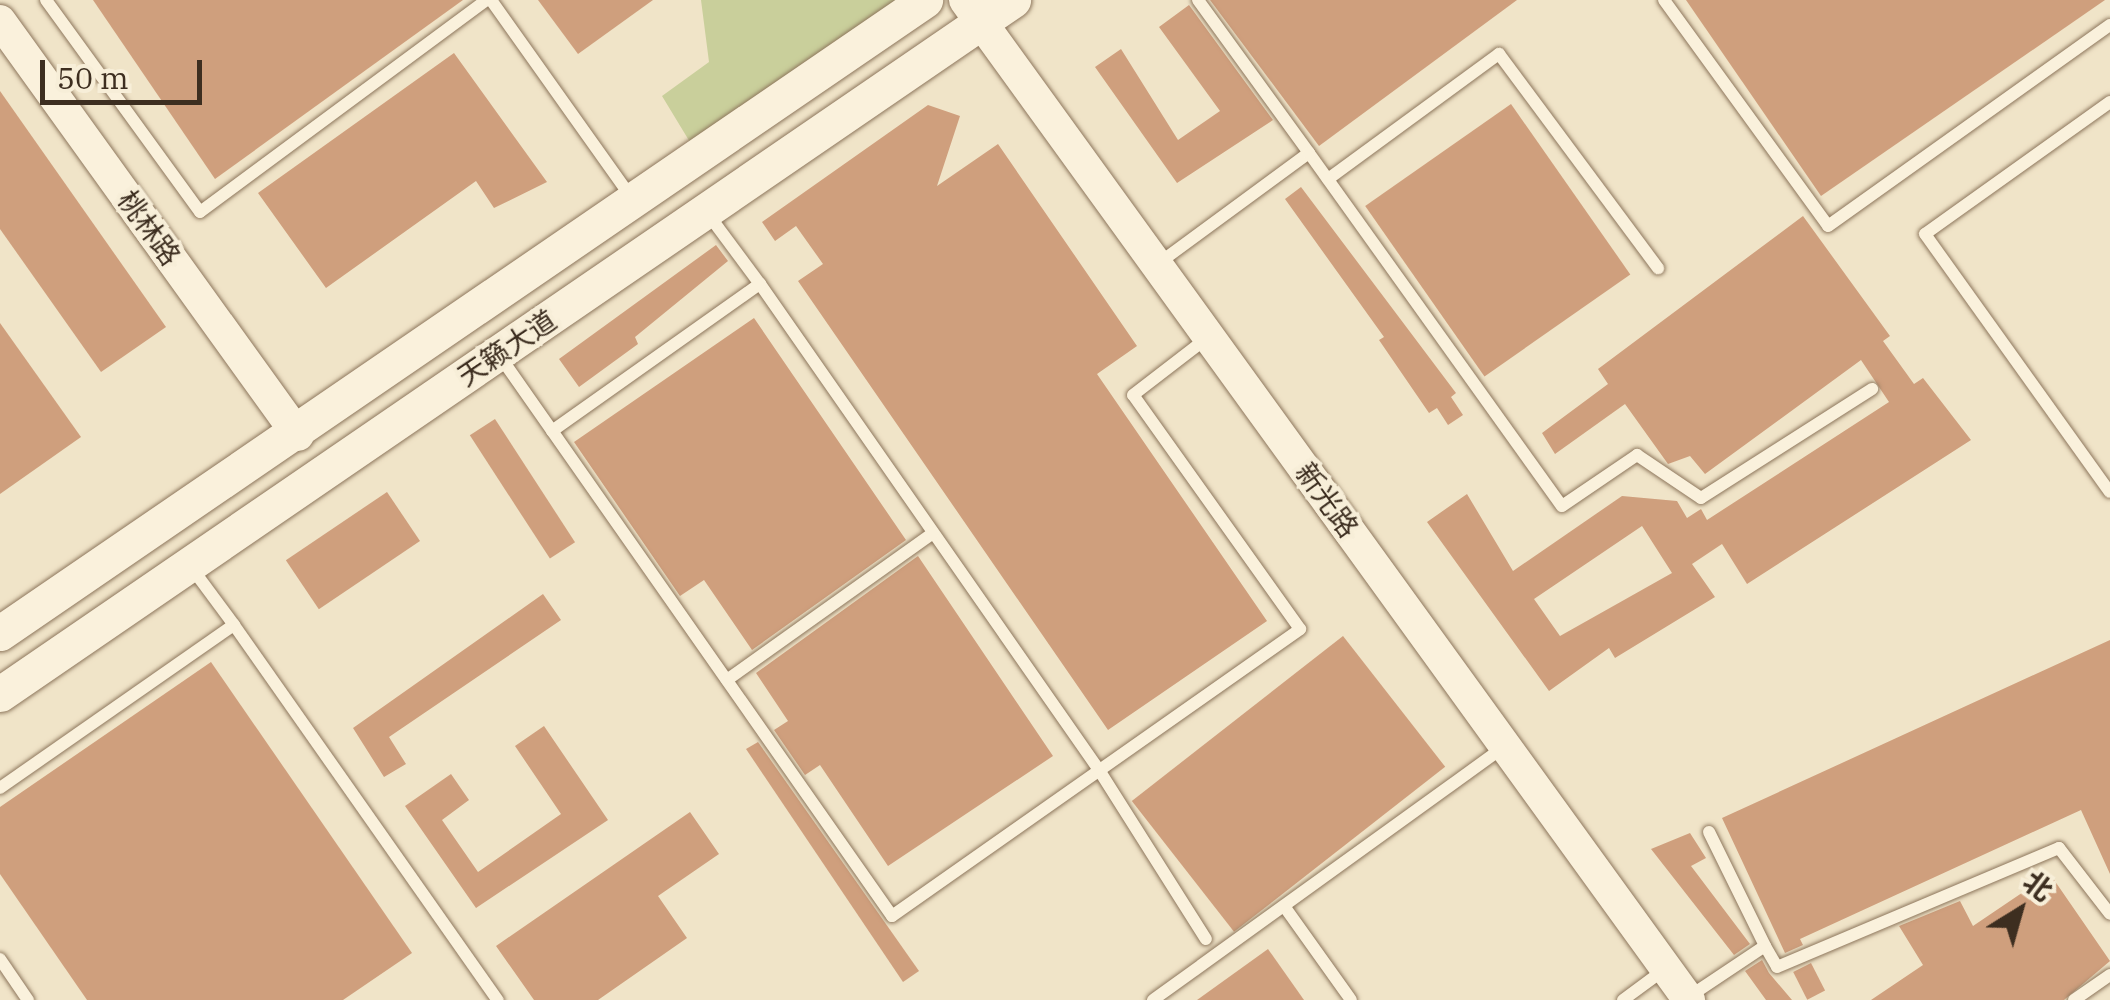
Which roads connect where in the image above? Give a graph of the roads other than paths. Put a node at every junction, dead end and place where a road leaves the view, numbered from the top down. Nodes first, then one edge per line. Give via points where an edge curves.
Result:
1 (46, 0) edge
2 (489, 0) edge
3 (925, 0) edge
4 (1013, 0) edge
5 (1198, 0) edge
6 (1664, 0) edge
7 (973, 11) edge
8 (0, 21) edge
9 (2110, 25) edge
10 (2110, 102) edge
11 (1309, 153) junction
12 (1328, 179) junction
13 (634, 202) junction
14 (708, 214) junction
15 (1157, 265) junction
16 (1658, 268) dead end
17 (760, 284) junction
18 (1210, 337) junction
19 (498, 354) junction
20 (1872, 388) dead end
21 (552, 431) junction
22 (298, 435) junction
23 (2110, 492) edge
24 (933, 533) junction
25 (189, 565) junction
26 (234, 625) junction
27 (0, 633) edge
28 (726, 680) junction
29 (0, 694) edge
30 (1506, 746) junction
31 (1098, 770) junction
32 (0, 788) edge
33 (1710, 832) dead end
34 (1284, 906) junction
35 (2110, 914) edge
36 (1206, 939) dead end
37 (1765, 946) junction
38 (0, 959) edge
39 (1666, 969) junction
40 (2110, 975) edge
41 (1688, 999) edge
42 (28, 1000) edge
43 (498, 1000) edge
44 (1153, 1000) edge
45 (1351, 1000) edge
46 (1623, 1000) edge
47 (2074, 1000) edge

1 - 2 lane via 200,212
2 - 13 lane
3 - 13 main road, 天籁大道
4 - 7 main road, 天籁大道
5 - 11 lane
6 - 9 lane via 1828,226
7 - 14 main road, 天籁大道
7 - 15 street, 新光路
8 - 22 street, 桃林路
10 - 23 lane via 1924,234
11 - 12 lane
11 - 15 lane
12 - 16 lane via 1500,54
12 - 20 lane via 1562,506 1637,455 1701,498
13 - 22 main road, 天籁大道
14 - 17 lane
14 - 19 main road, 天籁大道
15 - 18 street, 新光路
17 - 21 lane
17 - 24 lane
18 - 30 street, 新光路
18 - 31 lane via 1132,395 1300,629
19 - 21 lane
19 - 25 main road, 天籁大道
21 - 28 lane
22 - 27 main road, 天籁大道
24 - 28 lane
24 - 31 lane
25 - 26 lane
25 - 29 main road, 天籁大道
26 - 32 lane
26 - 43 lane
28 - 31 lane via 892,916
30 - 34 lane
30 - 39 street, 新光路
31 - 36 lane
33 - 37 lane
34 - 44 lane
34 - 45 lane
35 - 37 lane via 2059,848 1777,967
37 - 41 lane
38 - 42 lane
39 - 41 street, 新光路
39 - 46 lane
40 - 47 lane

